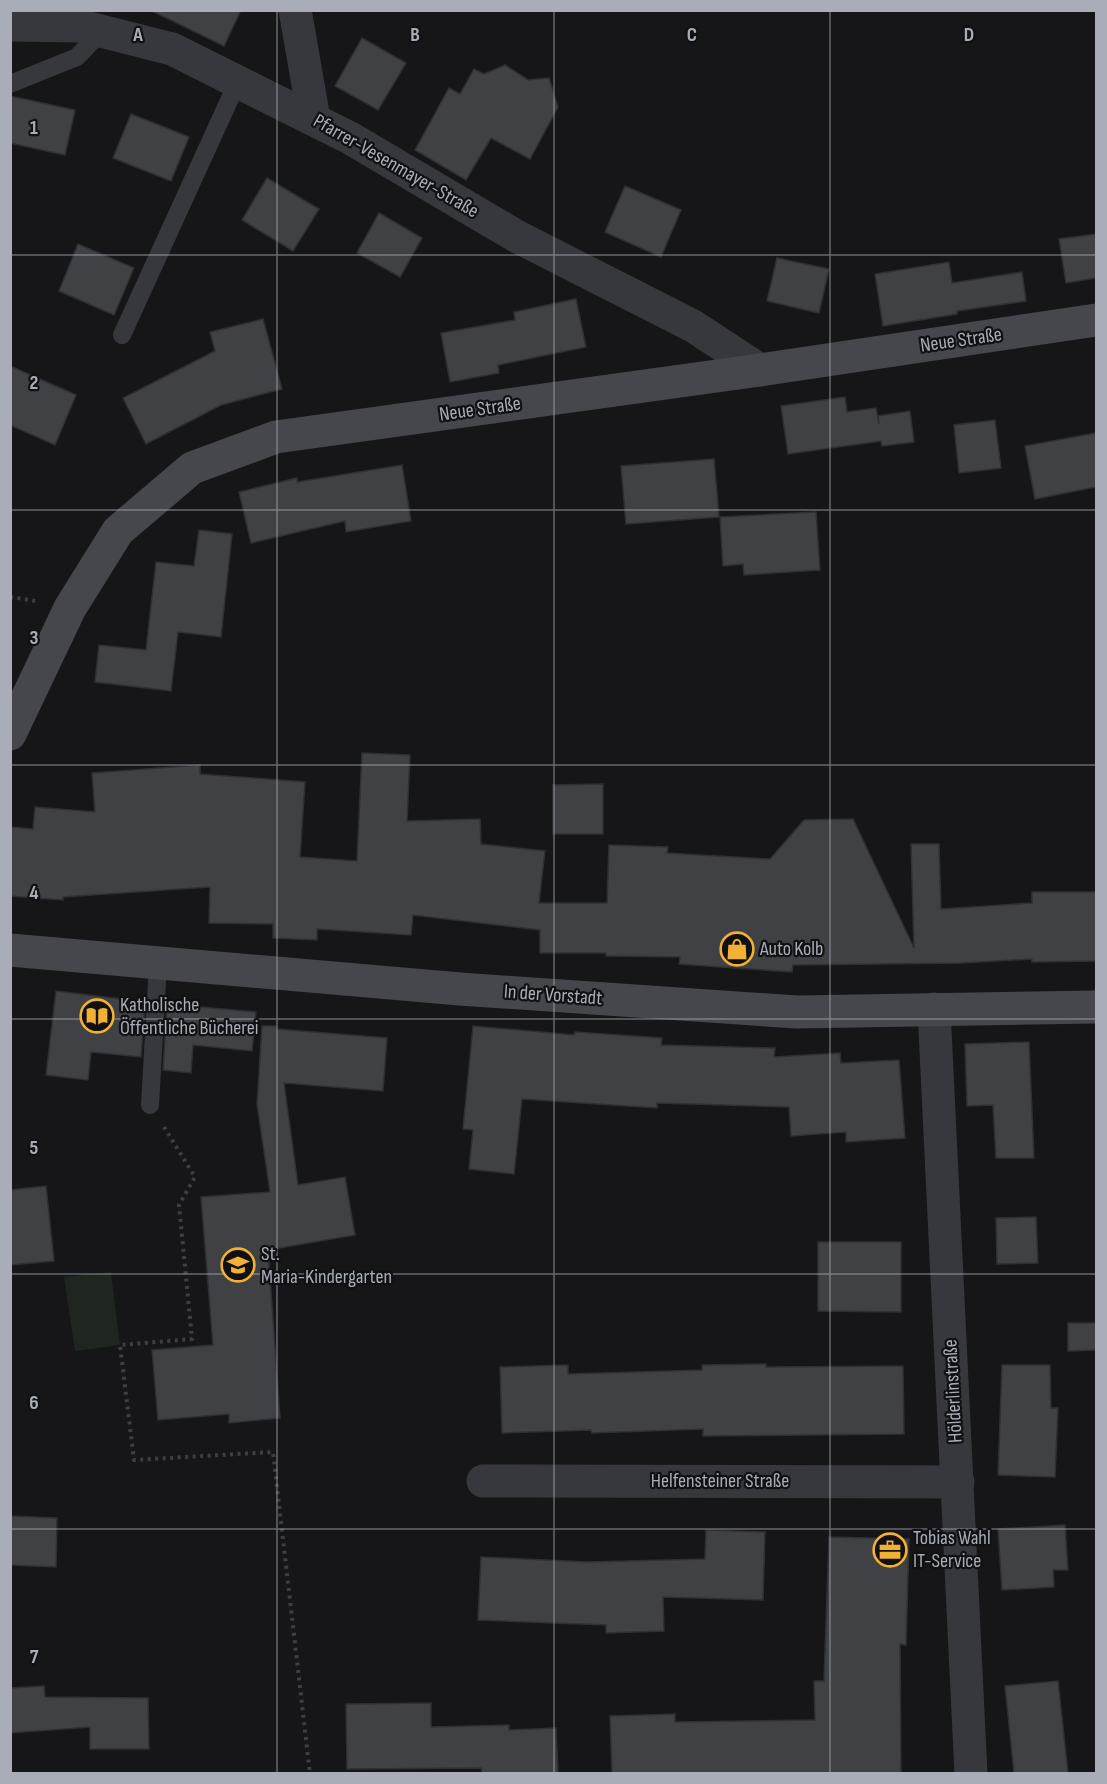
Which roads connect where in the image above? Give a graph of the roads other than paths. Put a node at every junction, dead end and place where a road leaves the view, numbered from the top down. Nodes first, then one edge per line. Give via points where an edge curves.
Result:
1 (296, 10) edge
2 (10, 25) edge
3 (102, 31) junction
4 (238, 81) junction
5 (10, 84) edge
6 (314, 119) junction
7 (1096, 320) edge
8 (122, 335) dead end
9 (760, 370) junction
10 (10, 734) edge
11 (10, 950) edge
12 (158, 964) junction
13 (1096, 1007) edge
14 (934, 1010) junction
15 (150, 1105) road end
16 (483, 1481) dead end
17 (958, 1482) junction
18 (971, 1773) edge

1 - 6 street
2 - 3 street, Pfarrer-Vesenmayer-Straße via 81,26
3 - 4 street, Pfarrer-Vesenmayer-Straße via 172,50
3 - 5 lane via 77,57
4 - 6 street, Pfarrer-Vesenmayer-Straße
4 - 8 lane
6 - 9 street, Pfarrer-Vesenmayer-Straße via 516,236 693,326
7 - 9 street, Neue Straße
9 - 10 street, Neue Straße via 276,437 192,468 118,531 70,608
11 - 12 street, In der Vorstadt
12 - 14 street, In der Vorstadt via 797,1012
12 - 15 lane
13 - 14 street, In der Vorstadt
14 - 17 street, Hölderlinstraße
16 - 17 street, Helfensteiner Straße
17 - 18 street, Hölderlinstraße

